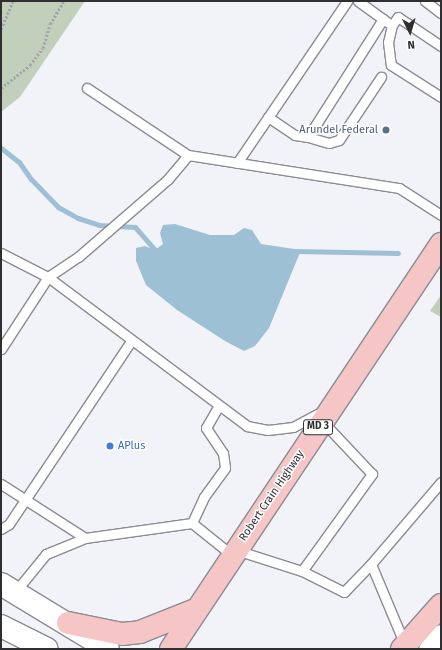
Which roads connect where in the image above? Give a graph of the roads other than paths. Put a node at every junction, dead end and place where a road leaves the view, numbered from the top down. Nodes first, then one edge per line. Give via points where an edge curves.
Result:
1 (347, 1) edge
2 (358, 1) edge
3 (425, 1) edge
4 (441, 13) edge
5 (383, 19) junction
6 (392, 25) junction
7 (441, 46) edge
8 (381, 77) dead end
9 (86, 88) dead end
10 (441, 97) edge
11 (268, 117) junction
12 (308, 137) junction
13 (188, 155) junction
14 (237, 163) junction
15 (441, 215) edge
16 (441, 244) edge
17 (1, 253) edge
18 (48, 277) junction
19 (131, 341) junction
20 (1, 349) edge
21 (218, 407) junction
22 (327, 414) junction
23 (441, 482) edge
24 (1, 484) edge
25 (25, 499) junction
26 (192, 523) junction
27 (1, 529) edge
28 (85, 538) junction
29 (234, 553) junction
30 (371, 564) junction
31 (302, 571) junction
32 (8, 588) edge
33 (441, 605) edge
34 (195, 610) junction
35 (68, 623) junction
36 (1, 626) edge
37 (441, 634) edge
38 (404, 647) edge
39 (47, 649) edge
40 (108, 649) edge
41 (171, 649) edge
42 (428, 649) edge

1 - 11 lane
2 - 5 lane
3 - 4 lane
5 - 6 lane
5 - 12 lane
6 - 7 lane via 398,17
6 - 10 lane via 388,42 391,65
8 - 12 lane via 339,140 329,143
9 - 13 lane
11 - 12 lane via 295,135
11 - 14 lane
13 - 14 lane
13 - 18 lane via 168,179 78,256
14 - 15 lane via 399,188
16 - 22 highway, Robert Crain Highway / MD 3
17 - 18 lane
18 - 19 lane
18 - 20 lane
19 - 21 lane
19 - 25 lane
21 - 22 lane via 247,426 268,430 293,427
21 - 26 lane via 206,428 223,453 225,468 204,497
22 - 29 highway, Robert Crain Highway / MD 3
22 - 31 lane via 372,474
23 - 30 lane
24 - 25 lane
25 - 27 lane via 9,524
25 - 28 lane
26 - 28 lane
26 - 29 lane
28 - 32 lane via 46,554
29 - 31 lane
29 - 34 highway, Robert Crain Highway / MD 3
30 - 31 lane via 344,592
30 - 38 lane
32 - 35 street
33 - 38 highway
34 - 35 highway via 140,632 122,634
34 - 41 highway, Robert Crain Highway / MD 3
35 - 40 street
36 - 39 street
37 - 42 street

